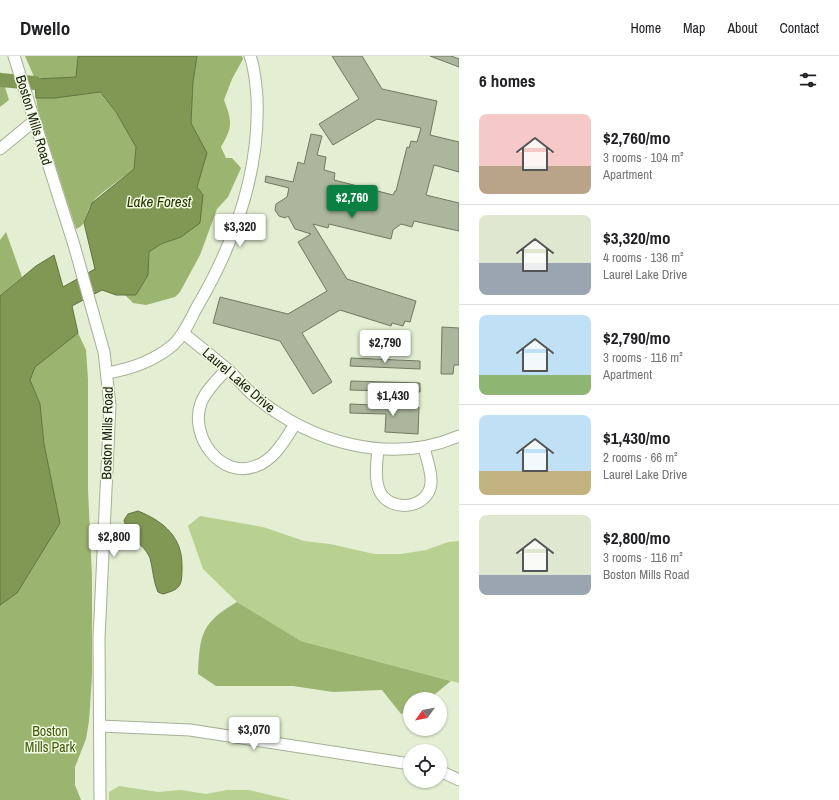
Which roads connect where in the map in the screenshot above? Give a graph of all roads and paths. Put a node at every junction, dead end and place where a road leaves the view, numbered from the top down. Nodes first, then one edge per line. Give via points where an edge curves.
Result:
1 (14, 56) edge
2 (252, 59) edge
3 (34, 121) junction
4 (0, 149) edge
5 (183, 333) junction
6 (227, 369) junction
7 (107, 372) junction
8 (295, 424) junction
9 (459, 436) edge
10 (424, 447) junction
11 (378, 449) junction
12 (100, 726) junction
13 (403, 763) edge
14 (447, 774) edge
15 (459, 780) edge
16 (100, 800) edge

1 - 3 street, Boston Mills Road
2 - 5 street via 257,110 256,132 244,199 230,242 215,275
3 - 4 street
3 - 7 street, Boston Mills Road via 96,319
5 - 6 street, Laurel Lake Drive
5 - 7 street via 173,344 143,363
6 - 8 street, Laurel Lake Drive via 253,395
6 - 8 street via 207,393 198,412 201,435 215,458 234,467 255,467 273,455
7 - 12 street, Boston Mills Road via 110,405 99,638
8 - 11 street, Laurel Lake Drive via 348,444
9 - 10 street, Laurel Lake Drive
10 - 11 street, Laurel Lake Drive
10 - 11 street via 431,476 430,489 420,501 405,506 389,502 380,491 377,478
12 - 13 street via 190,730
12 - 16 street, Boston Mills Road
14 - 15 street

